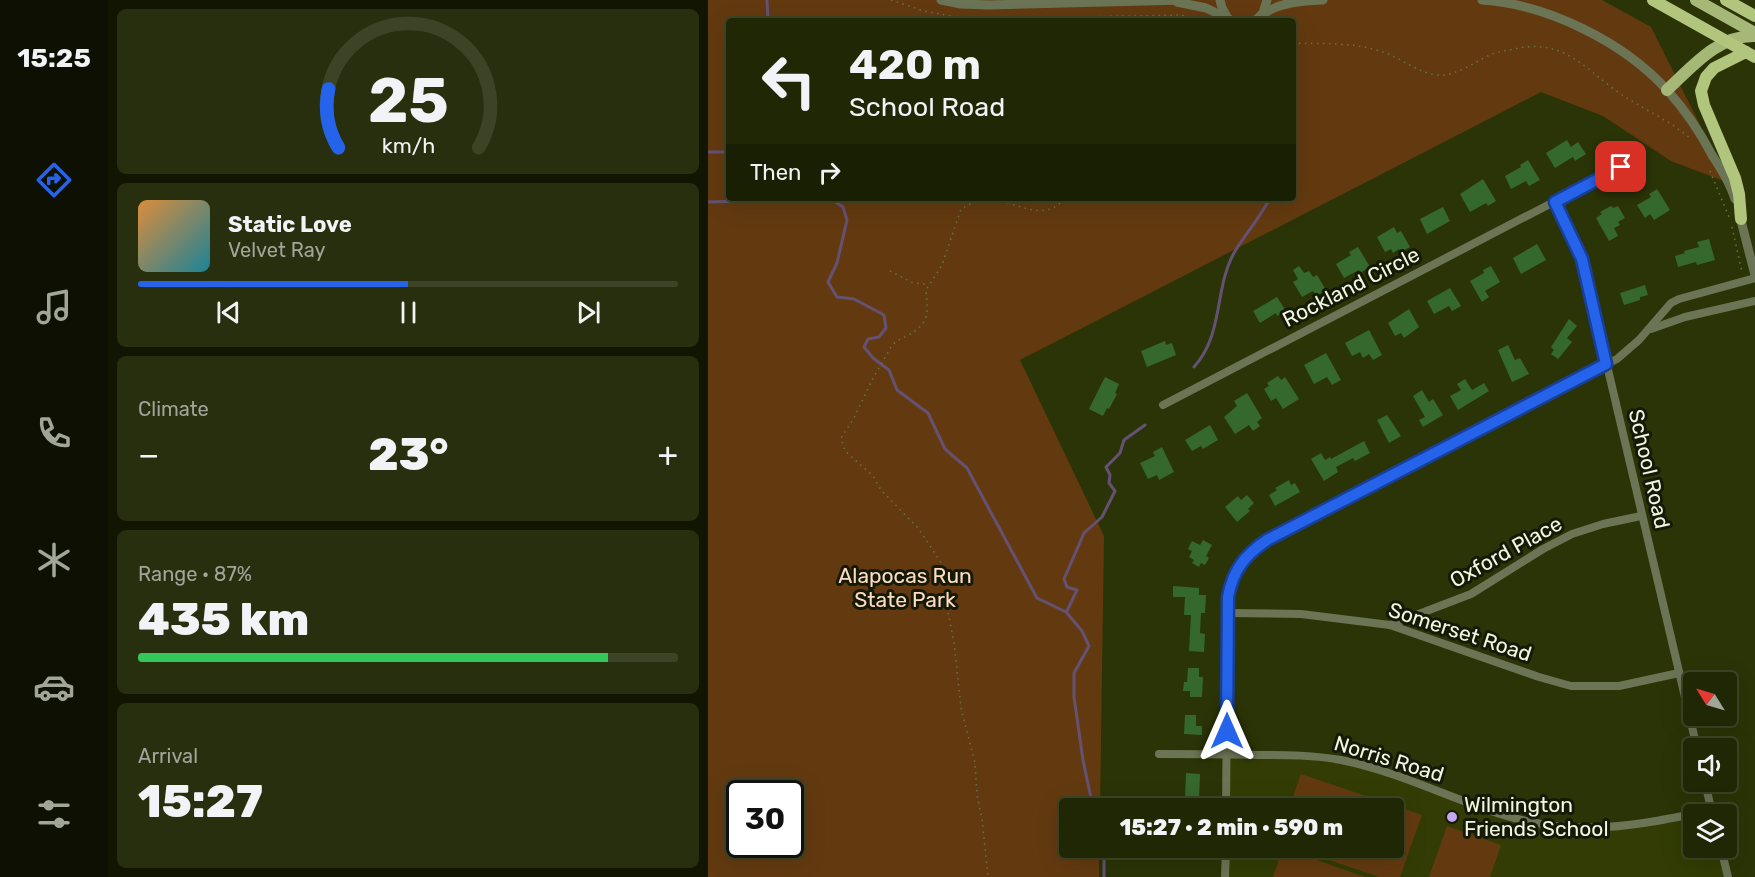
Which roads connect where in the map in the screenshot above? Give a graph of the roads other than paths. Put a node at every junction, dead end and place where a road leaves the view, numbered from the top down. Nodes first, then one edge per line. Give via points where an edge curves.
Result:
1 (941, 0) edge
2 (1220, 0) edge
3 (1267, 0) edge
4 (1305, 0) edge
5 (1323, 0) edge
6 (1482, 0) edge
7 (1653, 0) edge
8 (1696, 0) edge
9 (1726, 0) edge
10 (1180, 1) edge
11 (1755, 16) edge
12 (1226, 18) edge
13 (1229, 18) edge
14 (1259, 18) edge
15 (1259, 18) edge
16 (1755, 35) edge
17 (1727, 41) junction
18 (1750, 54) edge
19 (1667, 90) junction
20 (1621, 167) dead end
21 (1555, 202) junction
22 (1741, 219) junction
23 (1755, 276) edge
24 (1755, 301) edge
25 (1647, 331) junction
26 (1606, 364) junction
27 (1163, 405) dead end
28 (1641, 516) junction
29 (1228, 613) junction
30 (1389, 625) junction
31 (1679, 673) junction
32 (1695, 738) edge
33 (1159, 754) dead end
34 (1227, 754) junction
35 (1226, 798) edge
36 (1683, 817) edge
37 (1226, 858) edge
38 (1723, 858) edge
39 (1226, 877) edge
40 (1728, 877) edge

1 - 10 street via 976,5
2 - 13 street
3 - 14 street
4 - 5 street
4 - 15 street via 1275,7
6 - 19 street via 1532,9 1585,30 1627,55
7 - 17 highway
8 - 16 main road
9 - 11 highway
10 - 12 street
16 - 17 main road
17 - 18 highway
17 - 19 main road
18 - 22 highway via 1714,68 1701,91 1735,178
19 - 22 street via 1701,135 1729,183
20 - 21 street, Rockland Circle
21 - 26 street, School Road via 1582,259
21 - 27 street, Rockland Circle
22 - 23 street
23 - 25 street via 1671,303
24 - 25 street via 1685,317
25 - 26 street via 1628,351
26 - 28 street, School Road
26 - 29 street via 1254,548 1239,566 1230,586
28 - 30 street, Oxford Place via 1572,534 1471,594
28 - 31 street, School Road
29 - 30 street, Somerset Road via 1301,614
29 - 34 street
30 - 31 street, Somerset Road via 1571,686 1619,686
31 - 32 street, School Road
33 - 34 street, Norris Road
34 - 35 street
34 - 36 street, Norris Road via 1342,760 1500,814 1563,827 1617,828
37 - 39 street
38 - 40 street

